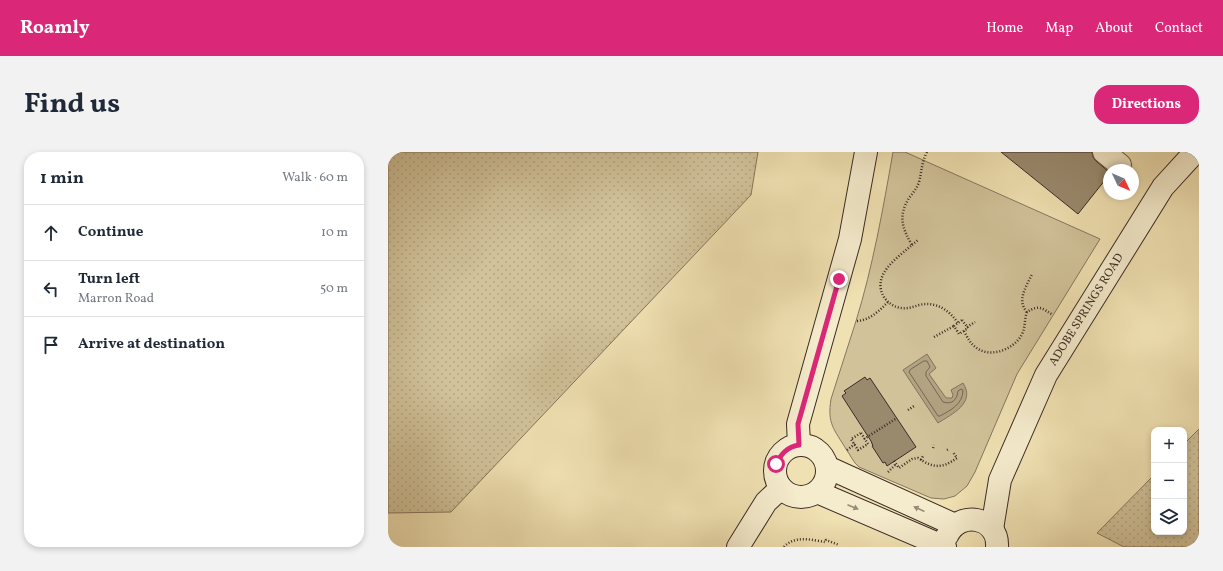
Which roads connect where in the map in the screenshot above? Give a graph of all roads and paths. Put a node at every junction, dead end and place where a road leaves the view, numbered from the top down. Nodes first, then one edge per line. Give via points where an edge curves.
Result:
1 (866, 152) edge
2 (928, 152) edge
3 (1195, 152) edge
4 (918, 240) dead end
5 (912, 245) junction
6 (1032, 274) dead end
7 (888, 302) junction
8 (1027, 312) junction
9 (1053, 315) dead end
10 (856, 321) dead end
11 (975, 322) dead end
12 (958, 323) junction
13 (954, 326) junction
14 (967, 327) junction
15 (964, 331) junction
16 (934, 337) dead end
17 (914, 406) dead end
18 (908, 410) dead end
19 (897, 418) dead end
20 (864, 439) junction
21 (855, 444) junction
22 (799, 445) junction
23 (847, 450) dead end
24 (953, 452) dead end
25 (923, 456) dead end
26 (920, 460) junction
27 (894, 461) dead end
28 (827, 467) junction
29 (1000, 480) junction
30 (781, 488) junction
31 (818, 492) junction
32 (961, 522) junction
33 (998, 540) edge
34 (839, 545) dead end
35 (738, 547) edge
36 (784, 547) edge
37 (945, 547) edge

1 - 22 street via 850,239 798,424
2 - 5 path via 921,167 919,183 903,211 905,234
3 - 29 street, ADOBE SPRINGS ROAD via 1163,188 1046,375
4 - 5 path
5 - 7 path via 884,272 880,287
6 - 8 path via 1021,299
7 - 10 path via 873,316
7 - 12 path via 902,309 930,304 940,306
8 - 9 path via 1033,307 1039,307
8 - 15 path via 1021,336 1007,349 989,352 981,350 973,345
11 - 14 path
12 - 13 path
12 - 14 path via 962,320
13 - 15 path via 959,334
13 - 16 path
14 - 15 path
17 - 18 path
19 - 20 path
20 - 21 path via 861,433 851,439
20 - 21 path via 868,444 858,450
21 - 23 path
22 - 28 street via 819,451
22 - 30 street via 785,451 776,464 776,481
24 - 26 path via 957,458 944,466 930,465
25 - 26 path
26 - 27 path via 912,459 899,468
28 - 31 street via 824,485
32 -> 28 street
29 - 32 street, ADOBE SPRINGS ROAD
29 - 33 street, ADOBE SPRINGS ROAD
30 - 31 street via 794,497 810,496
30 - 35 street via 766,502
31 -> 37 street
32 - 33 street via 981,521
32 - 37 street, ADOBE SPRINGS ROAD via 947,535
34 - 36 path via 826,540 794,540

